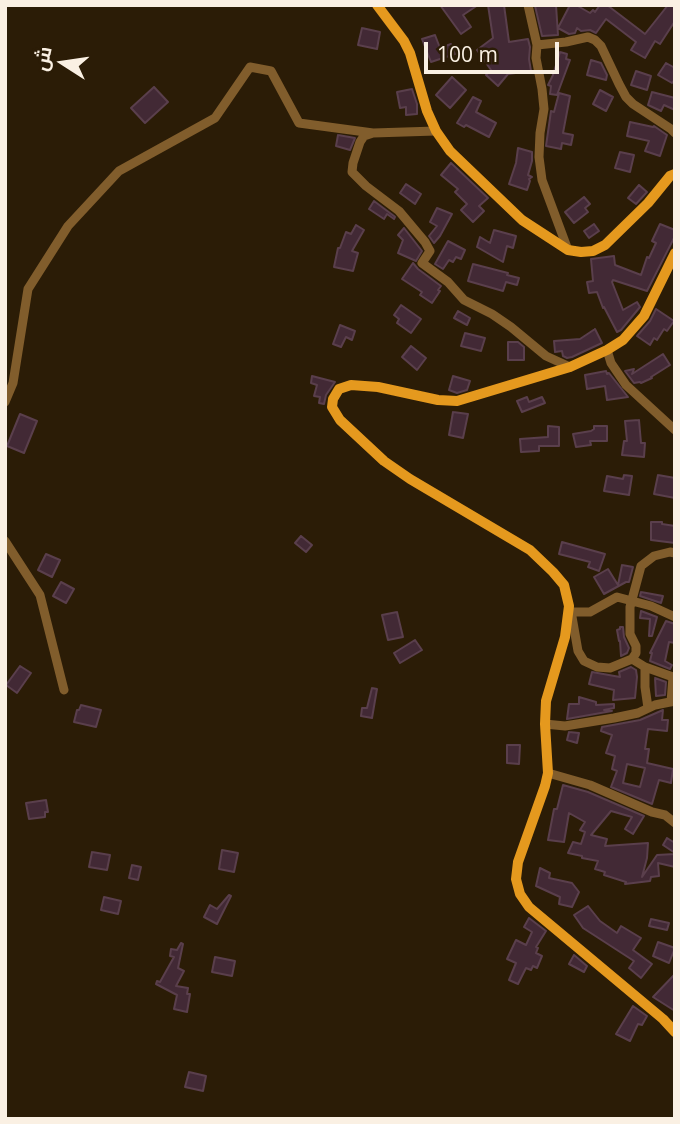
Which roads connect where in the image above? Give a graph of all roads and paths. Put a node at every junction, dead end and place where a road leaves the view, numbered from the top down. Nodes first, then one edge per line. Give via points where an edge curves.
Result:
1 (377, 5) edge
2 (528, 5) edge
3 (537, 45) junction
4 (436, 131) junction
5 (373, 133) junction
6 (675, 134) edge
7 (675, 174) edge
8 (568, 250) junction
9 (675, 253) edge
10 (607, 350) junction
11 (570, 367) junction
12 (5, 402) edge
13 (675, 430) edge
14 (5, 541) edge
15 (675, 553) edge
16 (632, 600) junction
17 (570, 609) junction
18 (675, 617) edge
19 (632, 659) junction
20 (645, 667) junction
21 (673, 677) edge
22 (64, 690) dead end
23 (673, 701) edge
24 (648, 708) junction
25 (545, 724) junction
26 (548, 773) junction
27 (675, 823) edge
28 (675, 1032) edge

1 - 4 main road via 410,53
2 - 3 street
3 - 6 street via 588,37 595,40 626,97
3 - 8 street via 544,109 539,145 542,180
4 - 5 street
4 - 8 main road via 450,151 522,220
5 - 11 street via 360,142 352,172 399,211 425,242 430,251 422,263 464,300 492,314 546,356
5 - 12 street via 299,123 271,71 250,67 215,118 119,171 68,226 28,289 13,383
7 - 8 main road via 605,245 593,251
9 - 10 main road via 644,316
10 - 11 main road
10 - 13 street via 626,385
11 - 17 main road via 457,401 351,385 339,389 332,407 384,461 530,550 564,585
14 - 22 street via 40,595
15 - 16 street via 654,556 641,566
16 - 17 street via 617,597 590,612
16 - 18 street
16 - 19 street via 631,634 636,653
17 - 19 street via 584,661 610,668
17 - 25 main road via 546,701
19 - 20 street
20 - 21 street
20 - 24 street
21 - 23 street
23 - 24 street
24 - 25 street via 565,726
25 - 26 main road
26 - 27 street via 590,785
26 - 28 main road via 518,862 520,894 529,907

